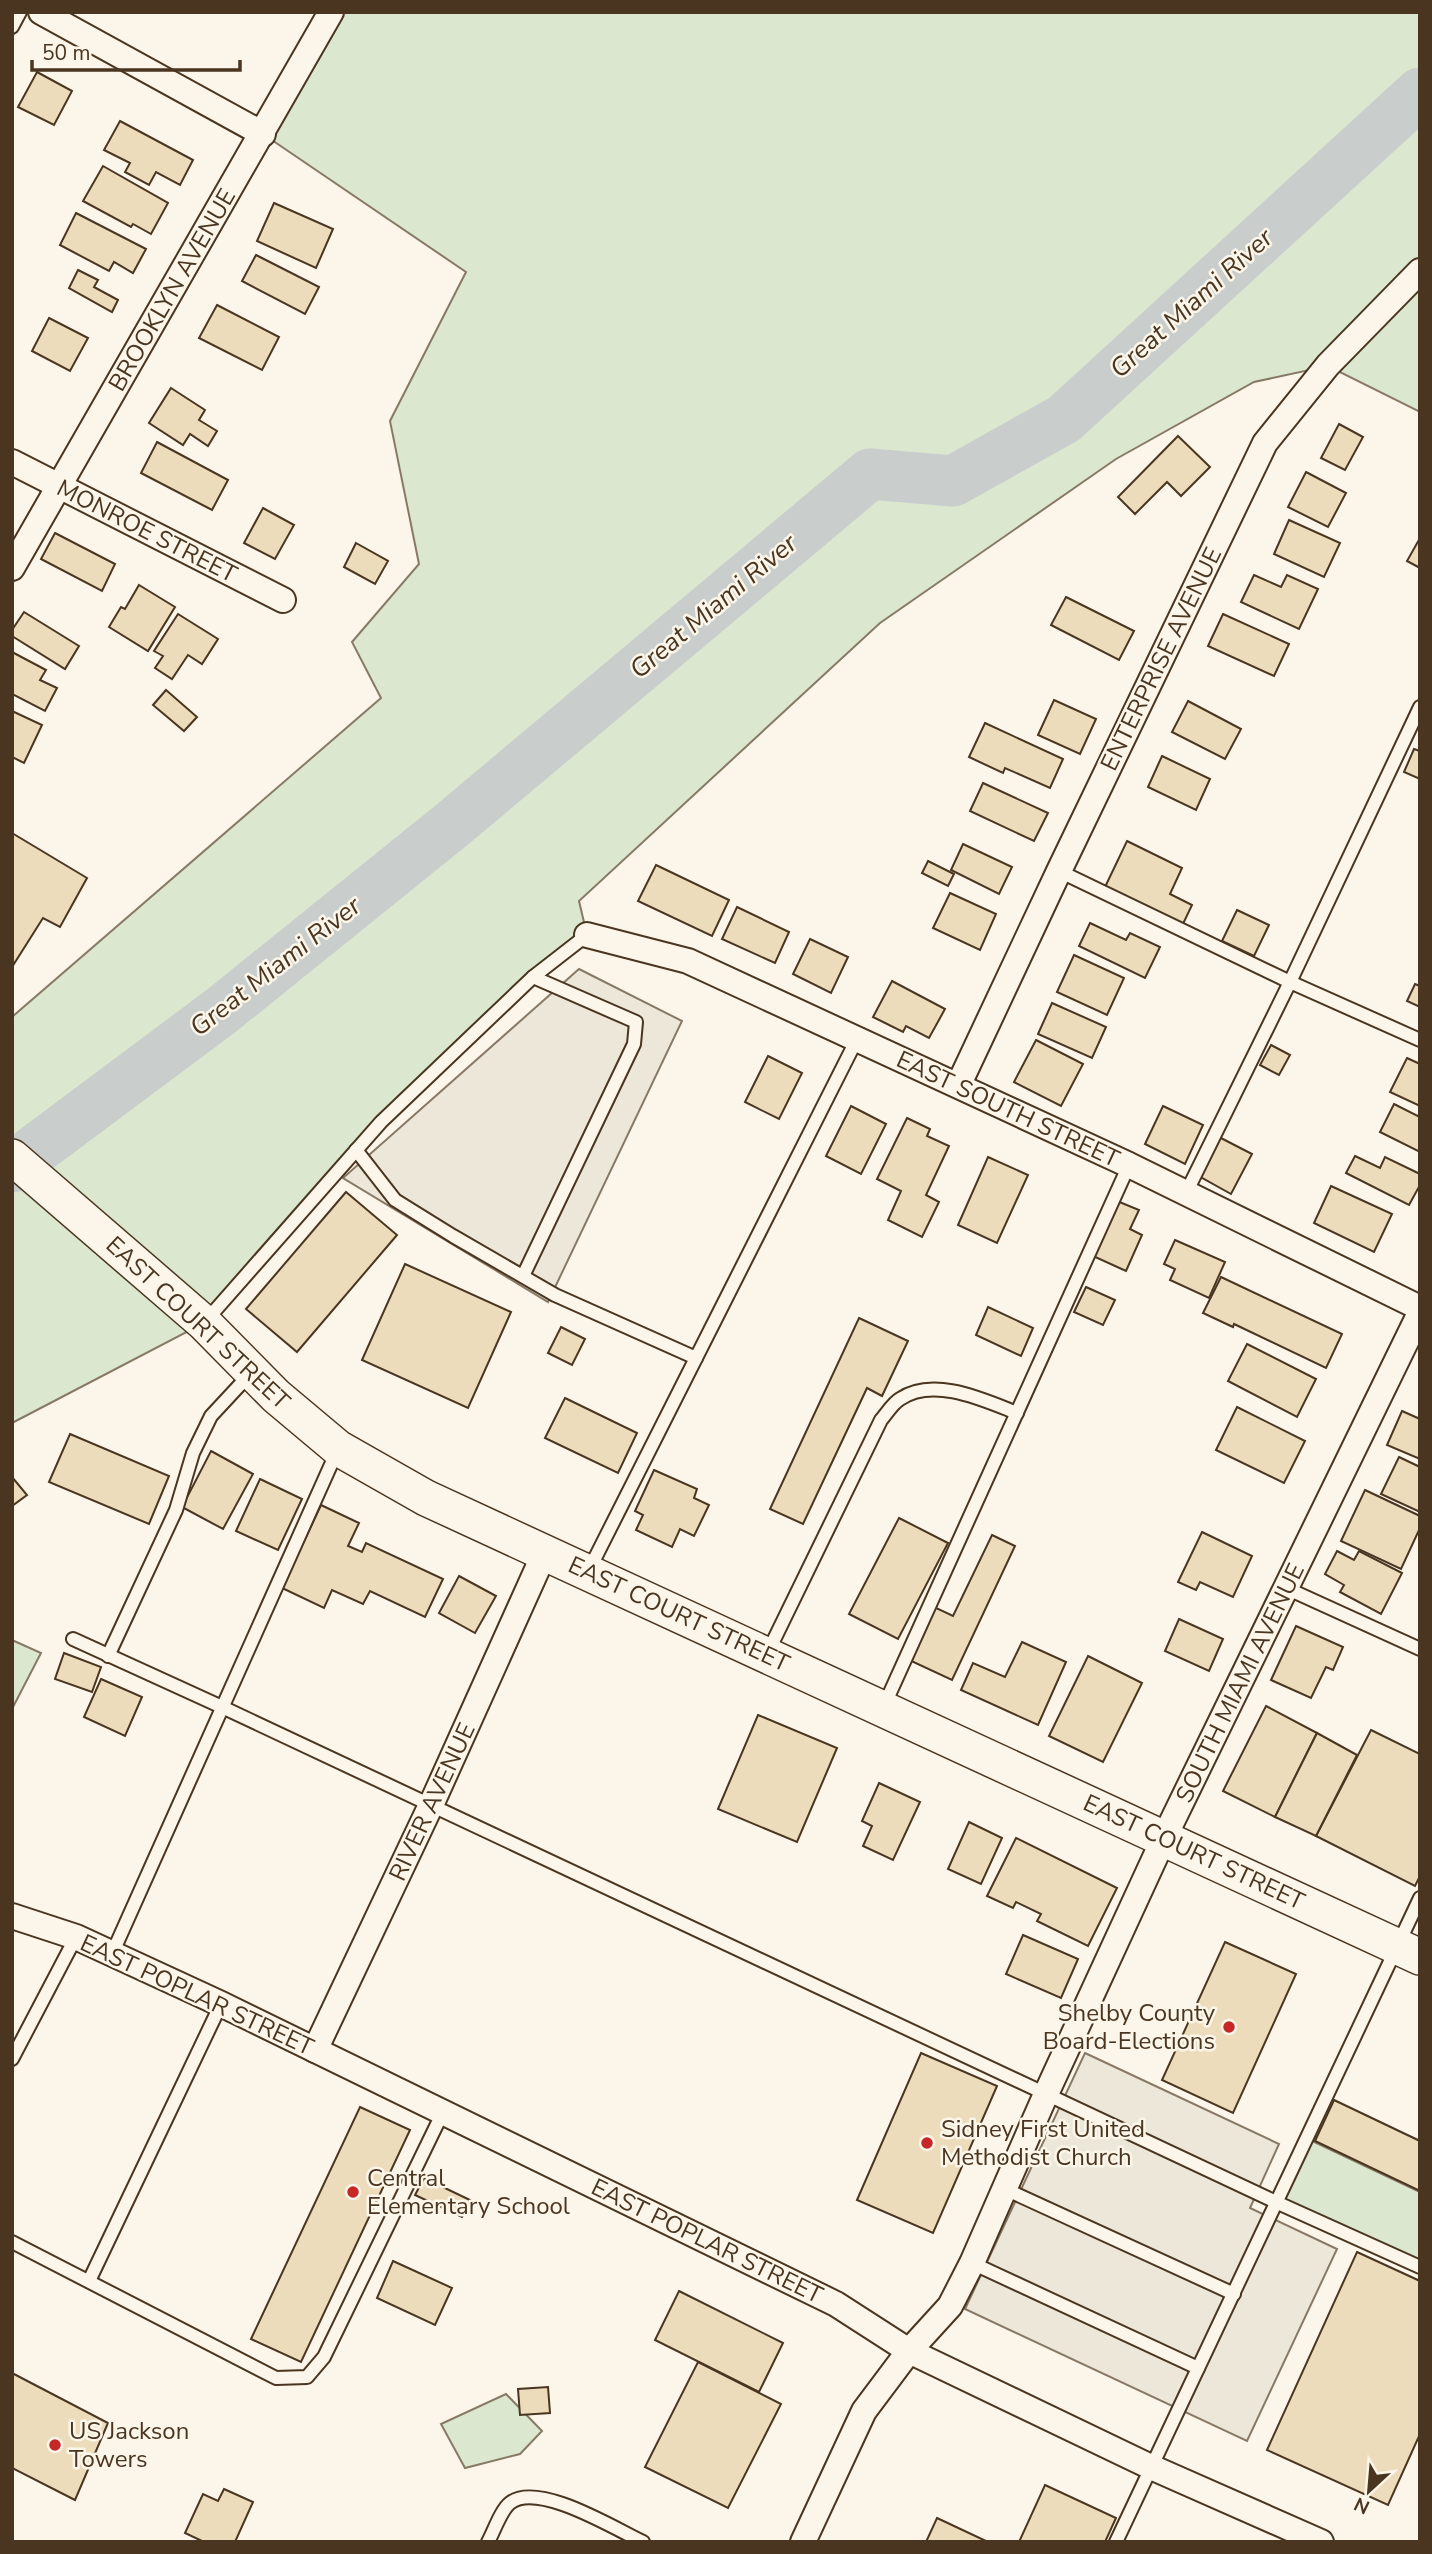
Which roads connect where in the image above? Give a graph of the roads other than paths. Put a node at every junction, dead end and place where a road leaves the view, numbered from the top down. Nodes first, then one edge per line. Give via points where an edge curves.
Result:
1 (20, 12) edge
2 (331, 12) edge
3 (50, 14) edge
4 (12, 27) edge
5 (263, 134) junction
6 (1420, 271) edge
7 (12, 461) edge
8 (58, 487) junction
9 (12, 568) edge
10 (283, 600) dead end
11 (1420, 707) edge
12 (1059, 871) junction
13 (587, 935) joint
14 (533, 977) junction
15 (1290, 982) junction
16 (857, 1039) junction
17 (1420, 1040) edge
18 (959, 1084) junction
19 (356, 1150) junction
20 (12, 1157) edge
21 (1129, 1165) junction
22 (1185, 1193) junction
23 (523, 1276) junction
24 (1418, 1320) edge
25 (204, 1323) junction
26 (696, 1358) junction
27 (252, 1372) junction
28 (1017, 1412) junction
29 (338, 1448) junction
30 (545, 1552) junction
31 (588, 1572) junction
32 (1286, 1588) junction
33 (73, 1639) dead end
34 (1420, 1649) edge
35 (766, 1654) junction
36 (108, 1656) junction
37 (222, 1707) junction
38 (883, 1708) junction
39 (431, 1805) junction
40 (1164, 1838) junction
41 (1420, 1898) edge
42 (12, 1916) edge
43 (76, 1937) junction
44 (1409, 1952) edge
45 (112, 1954) junction
46 (221, 2004) junction
47 (315, 2050) junction
48 (12, 2059) edge
49 (1046, 2094) junction
50 (443, 2112) junction
51 (1005, 2189) junction
52 (1278, 2203) junction
53 (12, 2242) edge
54 (972, 2263) junction
55 (1420, 2267) edge
56 (89, 2281) junction
57 (1234, 2294) junction
58 (908, 2351) junction
59 (1198, 2368) junction
60 (1151, 2467) junction
61 (488, 2542) edge
62 (643, 2542) edge
63 (803, 2542) edge
64 (1116, 2542) edge
65 (1321, 2542) edge

1 - 4 lane
2 - 5 street, BROOKLYN AVENUE
3 - 5 street
5 - 8 street, BROOKLYN AVENUE
6 - 12 street, ENTERPRISE AVENUE via 1328,366 1265,443
7 - 8 street, MONROE STREET
8 - 9 street, BROOKLYN AVENUE
8 - 10 street, MONROE STREET
11 - 15 lane
12 - 15 lane
12 - 18 street, ENTERPRISE AVENUE
13 - 14 lane
13 - 16 street, EAST SOUTH STREET via 688,961
14 - 19 lane
14 - 23 lane via 636,1023 634,1044
15 - 17 lane
15 - 22 lane
16 - 18 street, EAST SOUTH STREET
16 - 26 lane
18 - 21 street, EAST SOUTH STREET
19 - 23 lane via 395,1200
19 - 25 lane
20 - 25 main road, EAST COURT STREET
21 - 22 street, EAST SOUTH STREET
21 - 28 lane
22 - 24 street, EAST SOUTH STREET
23 - 26 lane
24 - 32 street, SOUTH MIAMI AVENUE
25 - 27 main road, EAST COURT STREET
26 - 31 lane
27 - 29 main road, EAST COURT STREET
27 - 36 lane via 211,1416 193,1453 176,1510
28 - 35 lane via 970,1395 932,1388 900,1398 881,1420
28 - 38 lane
29 - 30 main road, EAST COURT STREET via 426,1498
29 - 37 lane
30 - 31 main road, EAST COURT STREET
30 - 39 street, RIVER AVENUE
31 - 35 main road, EAST COURT STREET
32 - 34 lane
32 - 40 street, SOUTH MIAMI AVENUE
33 - 36 lane
35 - 38 main road, EAST COURT STREET
36 - 37 lane
37 - 39 lane
37 - 45 lane
38 - 40 main road, EAST COURT STREET
39 - 47 street, RIVER AVENUE
39 - 49 lane
40 - 44 main road, EAST COURT STREET
40 - 49 street, SOUTH MIAMI AVENUE
41 - 44 lane
42 - 43 street, EAST POPLAR STREET
43 - 45 street, EAST POPLAR STREET
43 - 48 lane
44 - 52 lane
45 - 46 street, EAST POPLAR STREET
46 - 47 street, EAST POPLAR STREET
46 - 56 lane
47 - 50 street, EAST POPLAR STREET
49 - 51 street, SOUTH MIAMI AVENUE
49 - 52 lane
50 - 56 lane via 324,2357 307,2377 276,2378
50 - 58 street, EAST POPLAR STREET via 836,2304
51 - 54 street, SOUTH MIAMI AVENUE
51 - 57 lane
52 - 55 lane
52 - 57 lane
53 - 56 lane
54 - 58 street, SOUTH MIAMI AVENUE via 950,2306
54 - 59 lane
57 - 59 lane
58 - 60 street, EAST POPLAR STREET
58 - 63 street, SOUTH MIAMI AVENUE via 864,2411
59 - 60 lane
60 - 64 lane
60 - 65 street, EAST POPLAR STREET
61 - 62 lane via 509,2504 527,2496 556,2501

